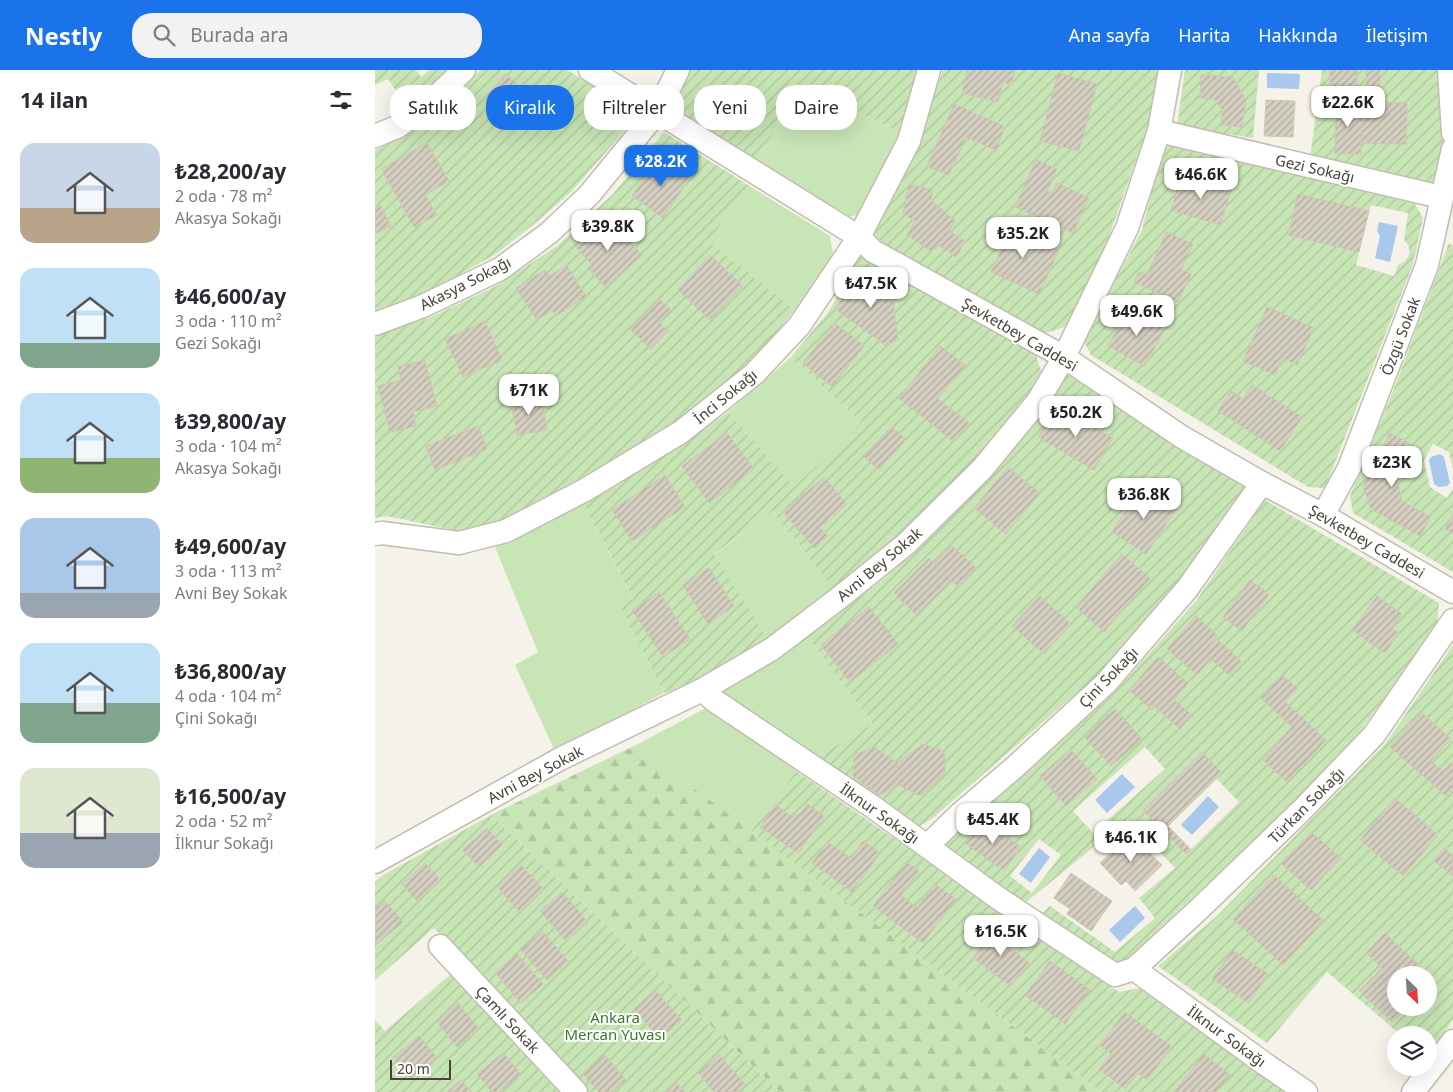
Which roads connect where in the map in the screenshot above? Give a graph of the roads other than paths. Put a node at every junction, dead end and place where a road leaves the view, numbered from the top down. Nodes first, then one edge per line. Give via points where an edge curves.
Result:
1 (464, 70) edge
2 (590, 70) edge
3 (678, 70) edge
4 (929, 70) edge
5 (1170, 70) edge
6 (1449, 70) edge
7 (614, 85) edge
8 (670, 85) edge
9 (684, 129) edge
10 (642, 130) edge
11 (1159, 131) junction
12 (1453, 133) edge
13 (375, 136) edge
14 (1453, 149) edge
15 (1441, 198) junction
16 (859, 237) junction
17 (375, 324) edge
18 (1064, 357) junction
19 (1262, 483) junction
20 (1323, 515) junction
21 (375, 534) edge
22 (1453, 592) edge
23 (1453, 620) edge
24 (702, 690) junction
25 (927, 846) junction
26 (375, 862) edge
27 (440, 946) dead end
28 (1134, 969) junction
29 (1453, 1041) edge
30 (577, 1092) edge
31 (1306, 1092) edge
32 (1413, 1092) edge

1 - 13 street via 399,126
2 - 7 street, Şevketbey Caddesi
3 - 8 street, Akasya Sokağı
4 - 16 street, İnci Sokağı via 909,141
5 - 11 street, Avni Bey Sokak
6 - 12 street
9 - 16 street, Şevketbey Caddesi
10 - 17 street, Akasya Sokağı via 589,195 549,233 500,269 423,306
11 - 15 street, Gezi Sokağı
11 - 18 street, Avni Bey Sokak via 1127,228
14 - 15 street, Özgü Sokak
15 - 20 street, Özgü Sokak via 1427,265 1349,468
16 - 18 street, Şevketbey Caddesi via 873,251
16 - 21 street, İnci Sokağı via 799,326 754,374 681,432 585,490 506,531 459,542
18 - 19 street, Şevketbey Caddesi via 1182,437
18 - 24 street, Avni Bey Sokak via 1038,401 982,469 906,544 772,649
19 - 20 street, Şevketbey Caddesi
19 - 25 street, Çini Sokağı via 1187,589 1106,683
20 - 22 street, Şevketbey Caddesi
23 - 28 street, Türkan Sokağı via 1374,735 1301,811
24 - 25 street, İlknur Sokağı
24 - 26 street, Avni Bey Sokak via 560,759
25 - 28 street, İlknur Sokağı via 998,898 1115,975
27 - 30 street, Çamlı Sokak
28 - 31 street, İlknur Sokağı
29 - 32 street

